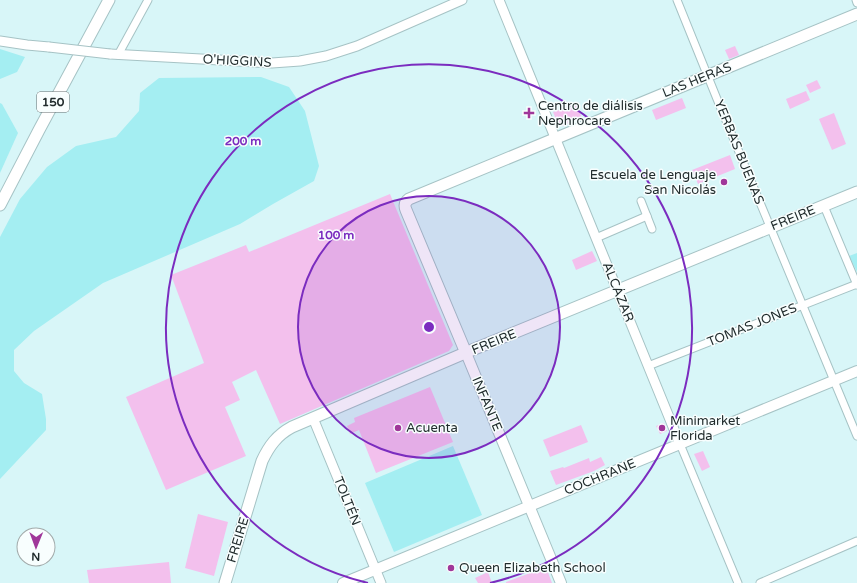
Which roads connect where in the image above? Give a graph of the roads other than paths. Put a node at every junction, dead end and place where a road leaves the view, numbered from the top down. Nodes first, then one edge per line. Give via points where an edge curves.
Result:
1 (109, 0) edge
2 (148, 0) edge
3 (462, 0) edge
4 (499, 0) edge
5 (677, 0) edge
6 (856, 0) edge
7 (857, 3) edge
8 (857, 14) edge
9 (0, 42) edge
10 (114, 55) junction
11 (708, 76) junction
12 (555, 138) junction
13 (857, 192) edge
14 (641, 201) dead end
15 (406, 203) joint
16 (0, 205) edge
17 (824, 206) junction
18 (647, 216) junction
19 (770, 228) junction
20 (652, 229) dead end
21 (596, 238) junction
22 (857, 284) edge
23 (618, 291) junction
24 (803, 305) junction
25 (466, 353) junction
26 (648, 366) junction
27 (857, 371) edge
28 (834, 380) junction
29 (313, 418) junction
30 (857, 436) edge
31 (680, 444) junction
32 (530, 506) junction
33 (857, 541) edge
34 (375, 569) junction
35 (225, 583) edge
36 (343, 583) edge
37 (380, 583) edge
38 (561, 583) edge
39 (738, 583) edge
40 (760, 583) edge

1 - 16 main road, 150
2 - 10 street
3 - 10 street, O'HIGGINS via 357,46 311,60 272,63
4 - 12 street, ALCÁZAR
5 - 11 street, YERBAS BUENAS
6 - 7 street
8 - 11 main road, LAS HERAS
9 - 10 street, O'HIGGINS, bridge
11 - 12 main road, LAS HERAS
11 - 19 street, YERBAS BUENAS
12 - 15 main road, LAS HERAS via 411,198
12 - 21 street, ALCÁZAR
13 - 17 main road, FREIRE
14 - 18 street
15 - 25 main road, INFANTE via 406,210
17 - 19 main road, FREIRE
17 - 22 street
18 - 20 street
18 - 21 street
19 - 23 main road, FREIRE
19 - 24 street, YERBAS BUENAS
21 - 23 street, ALCÁZAR
22 - 24 street, TOMAS JONES
23 - 25 main road, FREIRE
23 - 26 street, ALCÁZAR
24 - 26 street, TOMAS JONES
24 - 28 street, YERBAS BUENAS
25 - 29 main road, FREIRE
25 - 32 main road, INFANTE
26 - 31 street, ALCÁZAR
27 - 28 main road, COCHRANE
28 - 30 street, YERBAS BUENAS
28 - 31 main road, COCHRANE
29 - 34 street, TOLTÉN
29 - 35 main road, FREIRE via 286,430 275,439 266,453
31 - 32 main road, COCHRANE
31 - 39 street, ALCÁZAR
32 - 34 main road, COCHRANE
32 - 38 main road, INFANTE
33 - 40 street
34 - 36 main road, COCHRANE
34 - 37 street, TOLTÉN

